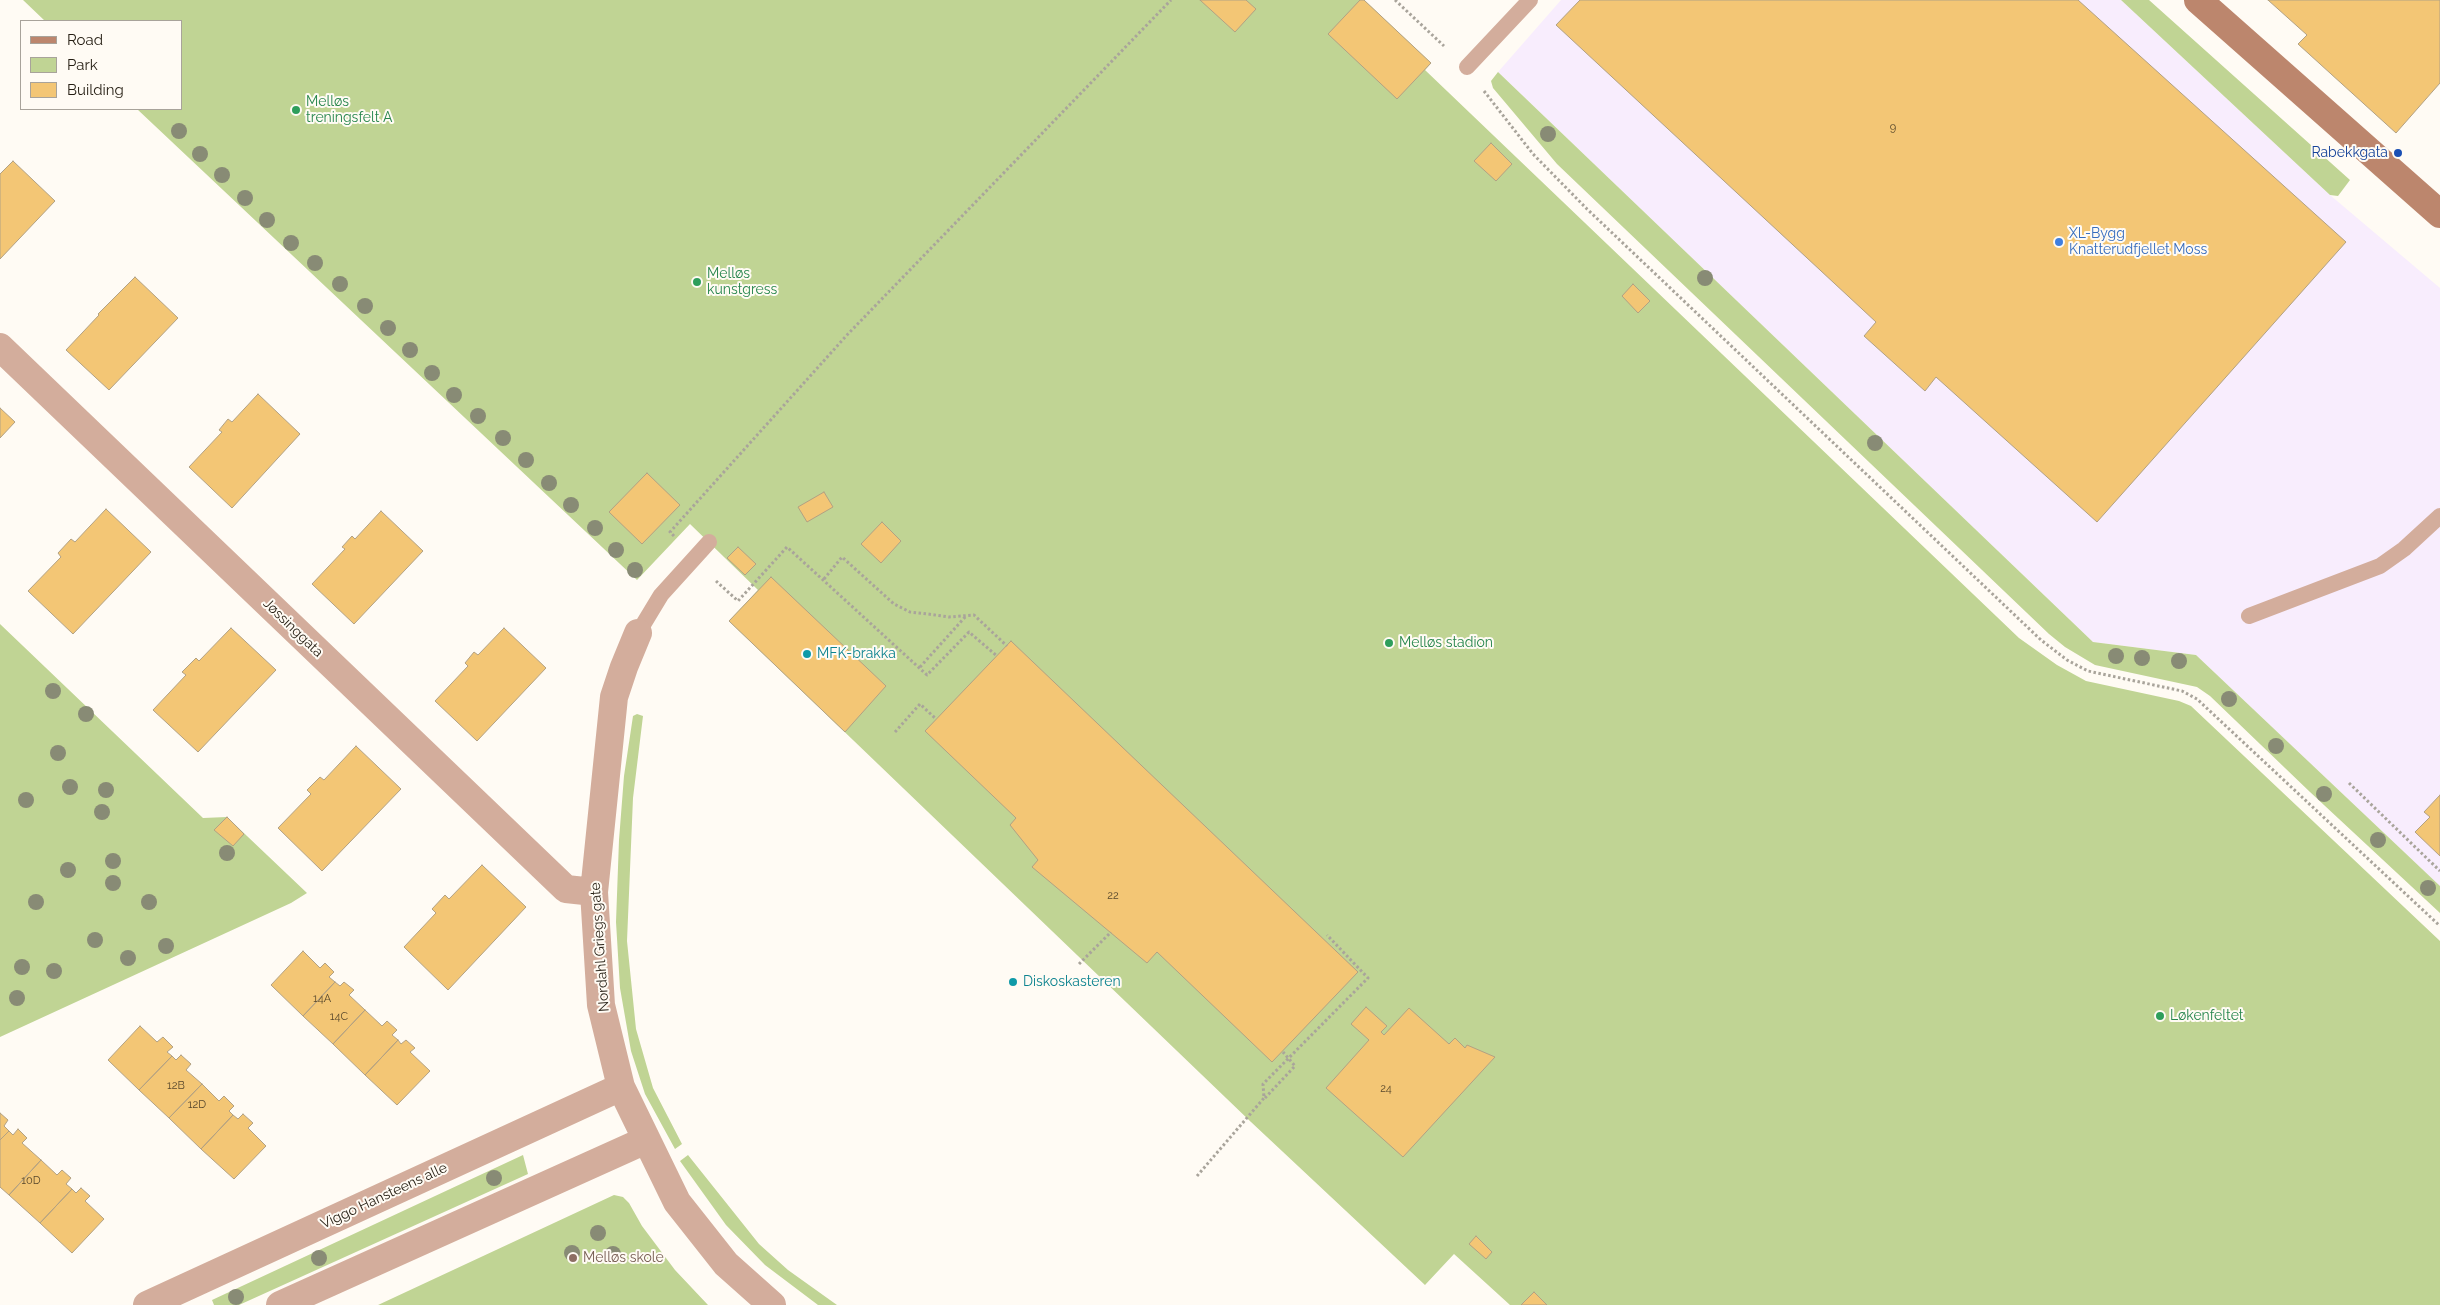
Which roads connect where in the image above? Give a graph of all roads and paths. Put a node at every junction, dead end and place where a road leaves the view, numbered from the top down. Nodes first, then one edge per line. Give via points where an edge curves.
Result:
1 (1171, 0) edge
2 (1395, 0) edge
3 (1530, 0) edge
4 (2198, 0) edge
5 (1467, 67) junction
6 (2440, 214) edge
7 (0, 347) edge
8 (2440, 516) edge
9 (709, 542) dead end
10 (693, 559) junction
11 (824, 579) junction
12 (967, 616) junction
13 (2249, 616) dead end
14 (638, 633) joint
15 (1007, 646) dead end
16 (997, 656) dead end
17 (920, 668) junction
18 (936, 719) dead end
19 (895, 732) dead end
20 (2349, 783) dead end
21 (2440, 871) edge
22 (594, 892) junction
23 (2440, 926) edge
24 (1111, 932) dead end
25 (1326, 935) dead end
26 (1079, 964) dead end
27 (1283, 1052) dead end
28 (621, 1087) junction
29 (1264, 1098) junction
30 (646, 1140) junction
31 (1197, 1176) dead end
32 (147, 1305) edge
33 (280, 1305) edge
34 (772, 1305) edge

1 - 10 path via 847,335 670,532
2 - 5 path
3 - 5 lane
4 - 6 street
5 - 23 path via 1533,154 1587,209 2041,640 2088,671 2182,691 2197,699
7 - 22 street, Jøssinggata via 566,889
8 - 13 lane via 2380,566
9 - 10 lane
10 - 11 path via 738,601 787,547
10 - 14 lane via 661,595
11 - 12 path via 842,557 894,604 910,612
11 - 17 path
12 - 15 path via 974,616
12 - 17 path
14 - 22 street, Nordahl Griegs gate via 614,697
16 - 17 path via 969,632 927,675
18 - 19 path via 920,704
20 - 21 path
22 - 28 street, Nordahl Griegs gate via 601,1005
24 - 26 path
25 - 29 path via 1368,978 1263,1084
27 - 29 path via 1296,1066
28 - 30 street, Nordahl Griegs gate
28 - 32 street, Viggo Hansteens alle
29 - 31 path
30 - 33 street
30 - 34 street, Nordahl Griegs gate via 677,1202 726,1264

